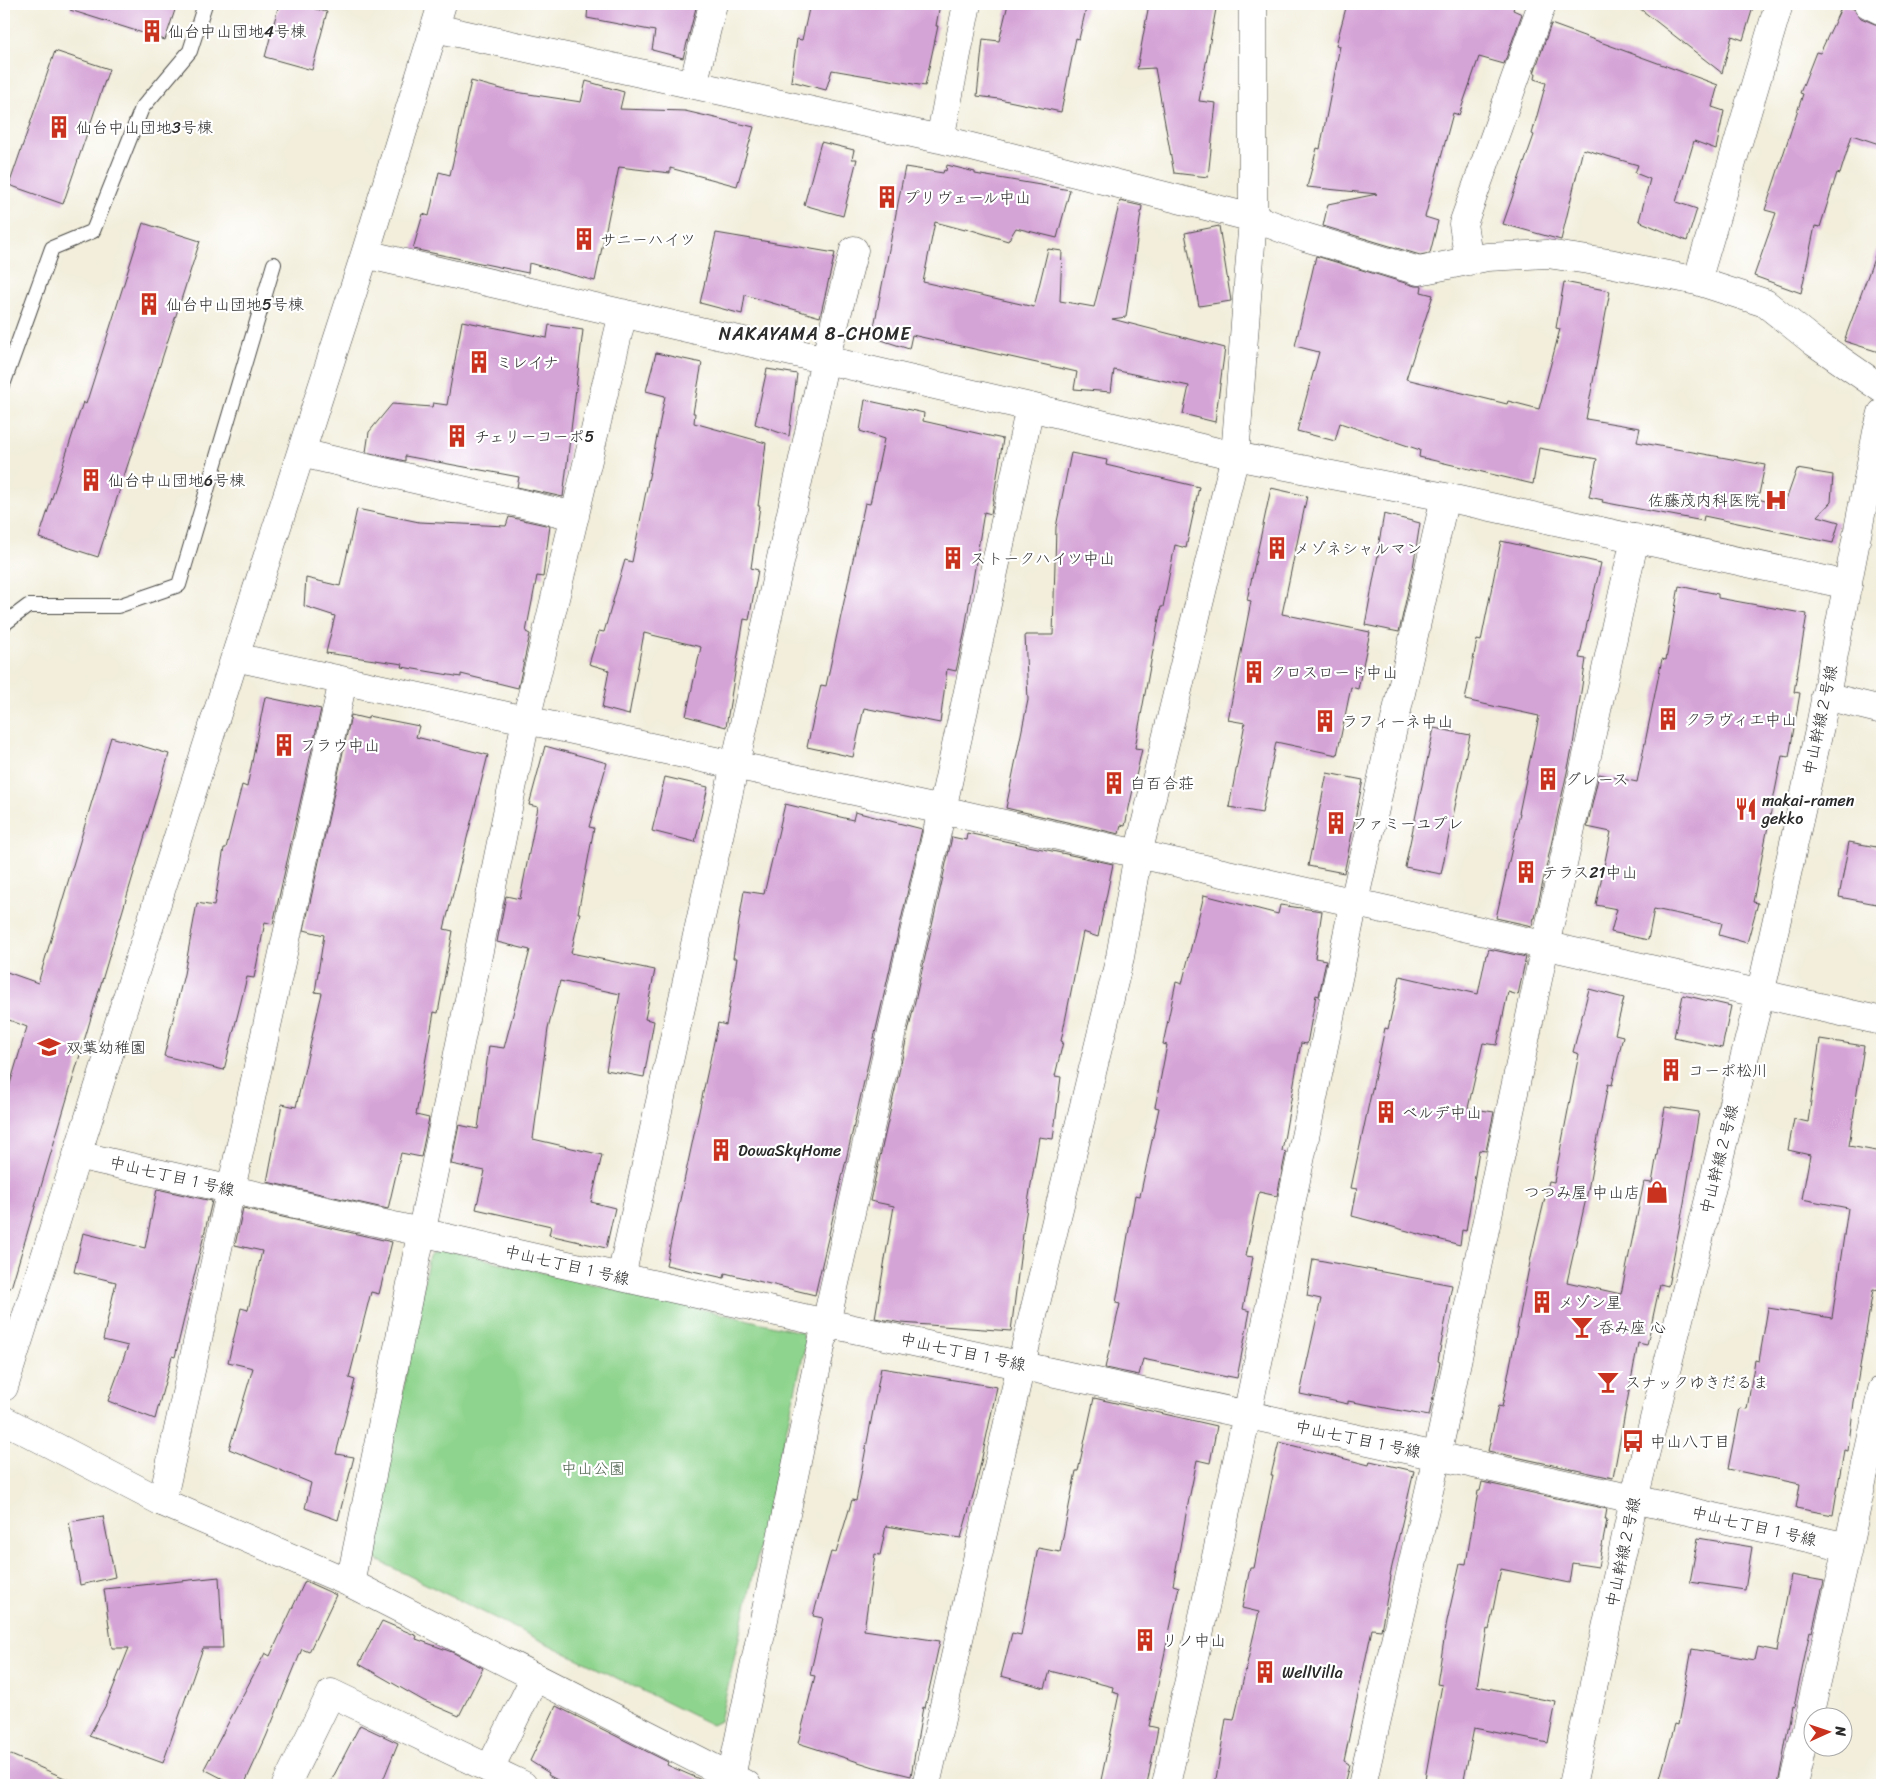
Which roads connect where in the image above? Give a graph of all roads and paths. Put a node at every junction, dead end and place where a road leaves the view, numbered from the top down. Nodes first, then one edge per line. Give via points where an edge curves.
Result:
1 (205, 4) edge
2 (712, 4) edge
3 (967, 4) edge
4 (1254, 4) edge
5 (1542, 4) edge
6 (1779, 4) edge
7 (1868, 4) edge
8 (1882, 11) edge
9 (438, 16) edge
10 (694, 85) junction
11 (940, 138) junction
12 (1253, 218) junction
13 (854, 250) dead end
14 (365, 254) junction
15 (1469, 261) junction
16 (274, 264) dead end
17 (1697, 281) junction
18 (623, 313) junction
19 (825, 360) junction
20 (4, 382) edge
21 (1882, 389) edge
22 (1030, 407) junction
23 (1882, 413) edge
24 (301, 453) junction
25 (1235, 456) junction
26 (1444, 497) junction
27 (575, 516) junction
28 (1635, 538) junction
29 (1848, 586) junction
30 (4, 624) edge
31 (235, 657) junction
32 (343, 681) junction
33 (1825, 696) junction
34 (1882, 710) edge
35 (526, 720) junction
36 (735, 765) junction
37 (942, 810) junction
38 (1138, 854) junction
39 (1354, 902) junction
40 (1545, 946) junction
41 (1760, 995) junction
42 (1882, 1021) edge
43 (77, 1155) junction
44 (231, 1189) junction
45 (420, 1232) junction
46 (621, 1277) junction
47 (826, 1323) junction
48 (1021, 1365) junction
49 (4, 1387) edge
50 (1882, 1390) edge
51 (1247, 1415) junction
52 (4, 1420) edge
53 (1437, 1456) junction
54 (1634, 1499) junction
55 (162, 1502) junction
56 (1848, 1547) junction
57 (350, 1583) junction
58 (535, 1677) junction
59 (490, 1768) junction
60 (739, 1781) edge
61 (286, 1785) edge
62 (523, 1785) edge
63 (926, 1785) edge
64 (1166, 1785) edge
65 (1362, 1785) edge
66 (1572, 1785) edge
67 (1793, 1785) edge

1 - 20 lane via 190,51 142,108 93,231 52,248
2 - 10 street
3 - 11 street
4 - 12 street
5 - 15 street via 1463,224
6 - 17 street
7 - 8 street
9 - 10 street
9 - 14 street
10 - 11 street
11 - 12 street
12 - 15 street via 1418,271
12 - 25 street
13 - 19 street
14 - 18 street
14 - 24 street
15 - 17 street via 1547,254
16 - 30 lane via 179,585 118,606 28,606
17 - 21 street via 1765,303
18 - 19 street
18 - 27 street
19 - 22 street
19 - 36 street
22 - 25 street
22 - 37 street
23 - 29 street, 中山幹線２号線
24 - 27 street
24 - 31 street
25 - 26 street
25 - 38 street
26 - 28 street
26 - 39 street
27 - 35 street
28 - 29 street
28 - 40 street
29 - 33 street, 中山幹線２号線
31 - 32 street
31 - 43 street
32 - 35 street
32 - 44 street
33 - 34 street
33 - 41 street, 中山幹線２号線
35 - 36 street
35 - 45 street
36 - 37 street
36 - 46 street
37 - 38 street
37 - 47 street
38 - 39 street
38 - 48 street via 1120,957
39 - 40 street
39 - 51 street
40 - 41 street
40 - 53 street
41 - 42 street
41 - 54 street, 中山幹線２号線
43 - 44 street, 中山七丁目１号線
43 - 49 street
44 - 45 street, 中山七丁目１号線
44 - 55 street
45 - 46 street, 中山七丁目１号線
45 - 57 street
46 - 47 street, 中山七丁目１号線
47 - 48 street, 中山七丁目１号線
47 - 60 street
48 - 51 street, 中山七丁目１号線
48 - 63 street
50 - 56 street
51 - 53 street, 中山七丁目１号線
51 - 64 street
52 - 55 street
53 - 54 street, 中山七丁目１号線
53 - 65 street
54 - 56 street, 中山七丁目１号線
54 - 66 street, 中山幹線２号線
55 - 57 street
56 - 67 street
57 - 58 street
58 - 59 street
58 - 60 street
59 - 61 street via 331,1693
59 - 62 street

